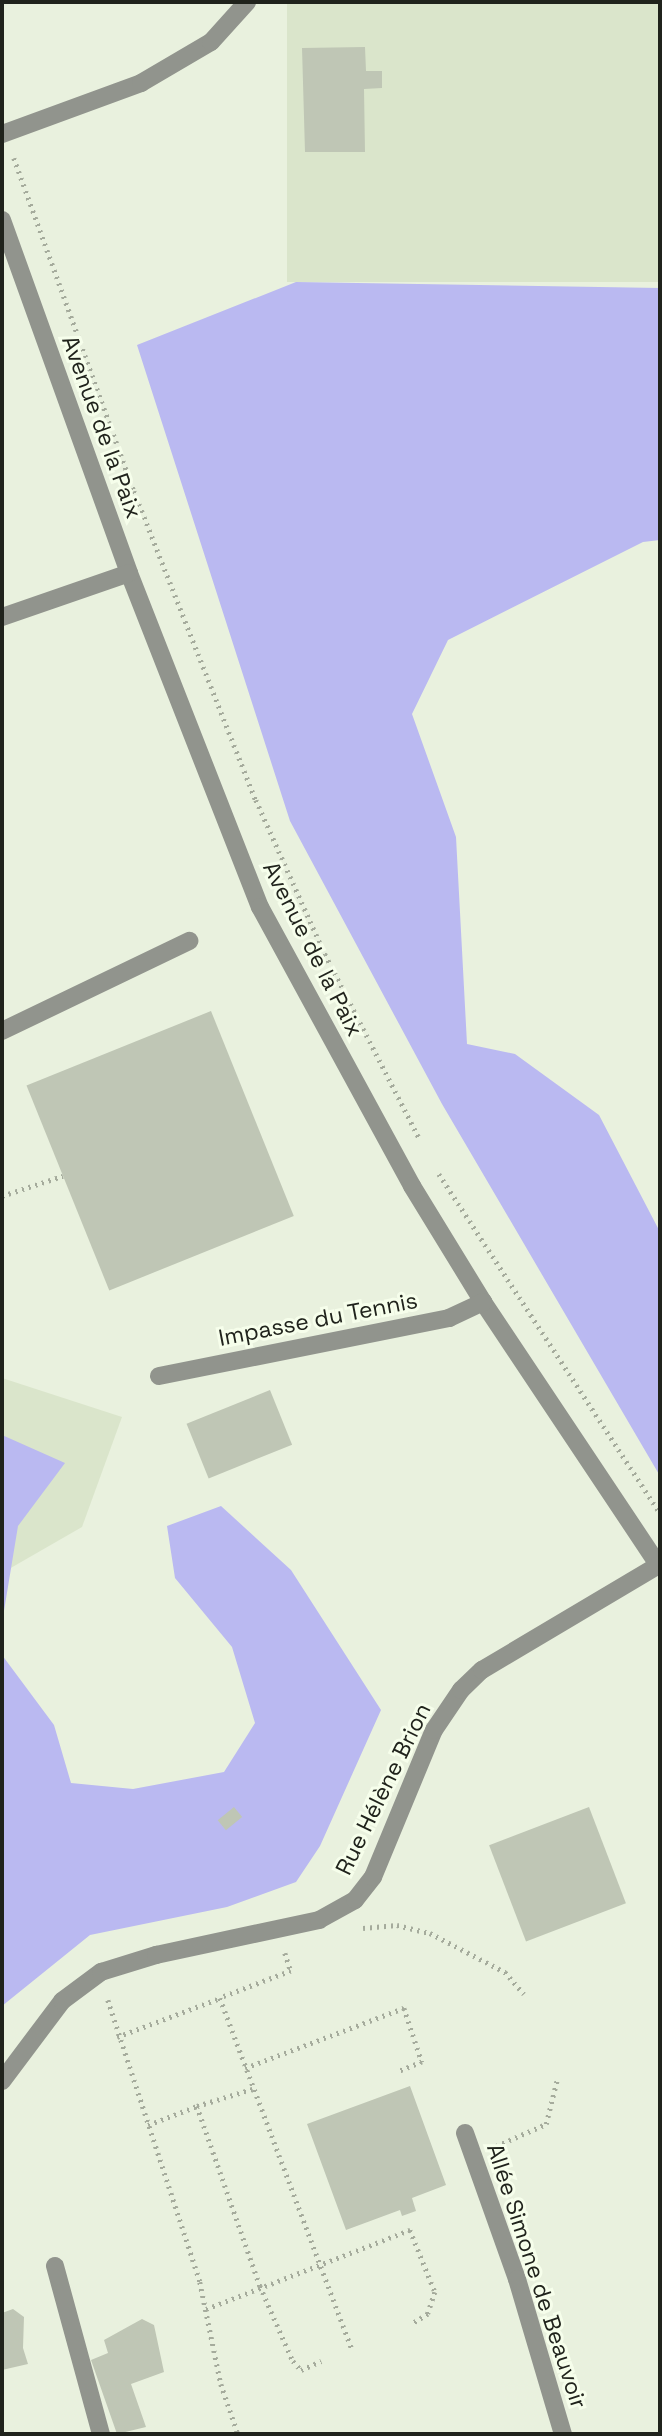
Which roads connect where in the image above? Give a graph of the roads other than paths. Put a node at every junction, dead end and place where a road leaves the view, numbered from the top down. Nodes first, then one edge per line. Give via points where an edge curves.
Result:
1 (247, 2) edge
2 (4, 133) edge
3 (2, 220) edge
4 (129, 573) junction
5 (2, 617) edge
6 (189, 941) dead end
7 (2, 1031) edge
8 (483, 1302) junction
9 (159, 1376) dead end
10 (659, 1566) edge
11 (2, 2081) edge
12 (465, 2133) dead end
13 (55, 2266) dead end
14 (101, 2434) edge
15 (563, 2434) edge

1 - 2 street via 211,42 141,83
3 - 4 street, Avenue de la Paix
4 - 5 street
4 - 8 street, Avenue de la Paix via 260,907 412,1186
6 - 7 street
8 - 9 street, Impasse du Tennis via 449,1318
8 - 10 street, Avenue de la Paix
10 - 11 street, Rue Hélène Brion via 482,1670 461,1689 434,1730 373,1877 355,1900 319,1920 101,1972 62,2001
12 - 15 street, Allée Simone de Beauvoir via 517,2279
13 - 14 street

